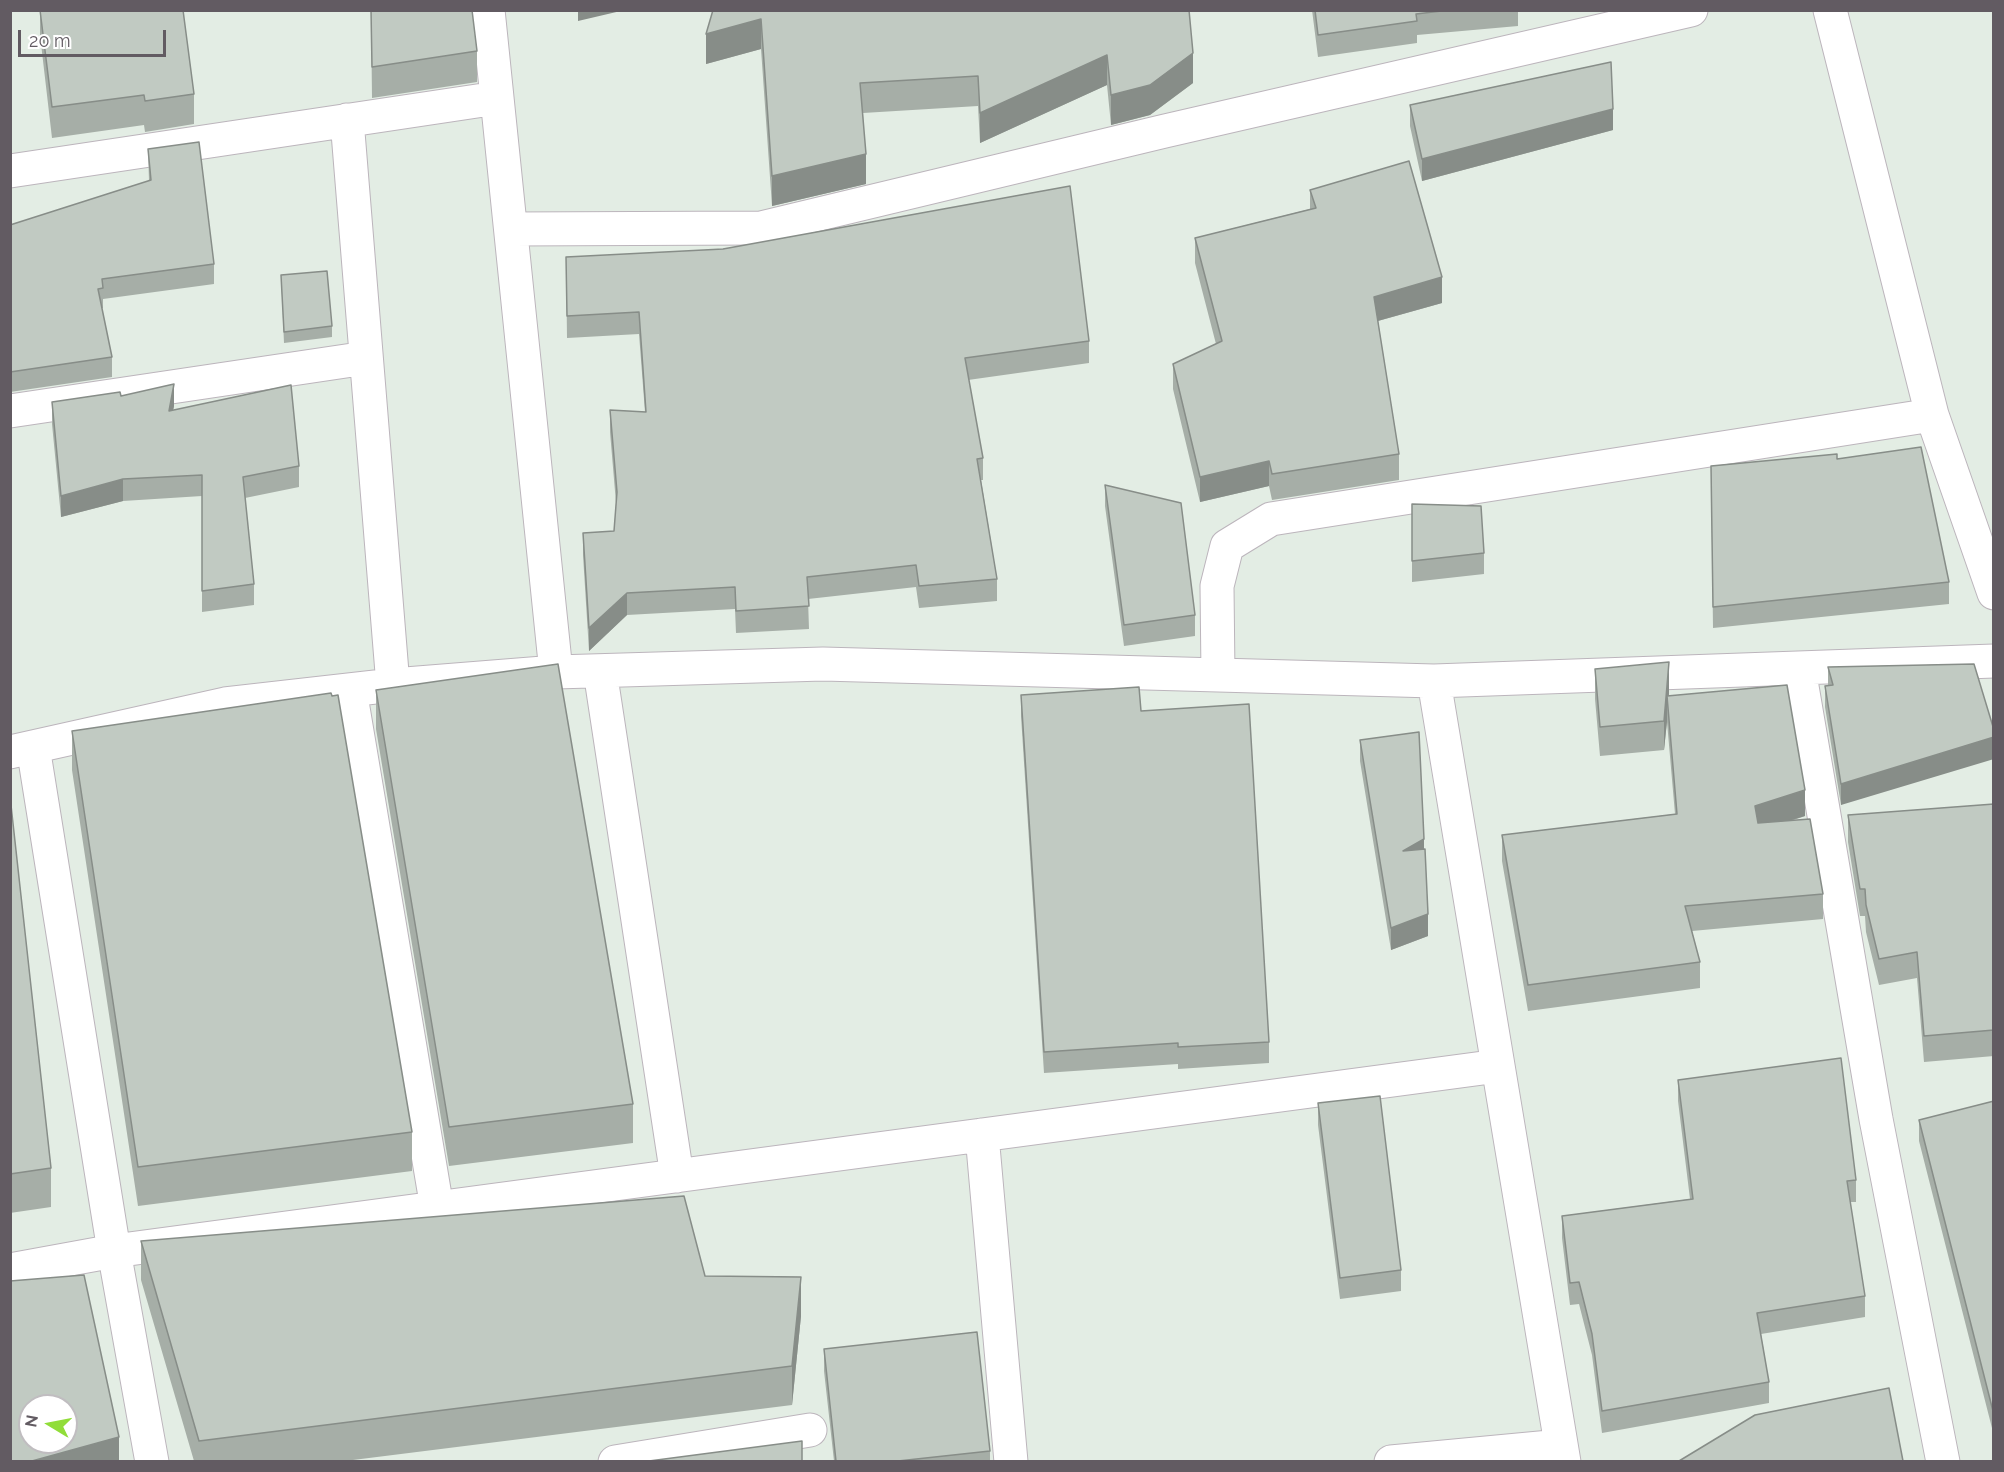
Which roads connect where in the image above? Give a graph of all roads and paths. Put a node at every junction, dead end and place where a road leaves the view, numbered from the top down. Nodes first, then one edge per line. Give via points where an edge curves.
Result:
1 (488, 10) edge
2 (1691, 10) edge
3 (1830, 10) edge
4 (497, 98) junction
5 (347, 120) junction
6 (10, 171) edge
7 (511, 229) junction
8 (366, 358) junction
9 (10, 411) edge
10 (1932, 415) junction
11 (1994, 593) edge
12 (1994, 661) edge
13 (1799, 669) junction
14 (600, 671) junction
15 (556, 672) junction
16 (1218, 675) junction
17 (1434, 681) junction
18 (393, 685) junction
19 (350, 690) junction
20 (22, 750) edge
21 (1498, 1066) junction
22 (982, 1135) junction
23 (677, 1176) junction
24 (436, 1208) junction
25 (114, 1251) junction
26 (10, 1270) edge
27 (810, 1430) dead end
28 (1562, 1454) edge
29 (152, 1461) edge
30 (615, 1461) edge
31 (1011, 1461) edge
32 (1391, 1461) edge
33 (1943, 1461) edge

1 - 4 street
2 - 7 street via 761,228
3 - 10 street
4 - 5 street
4 - 7 street
5 - 6 street
5 - 8 street
7 - 15 street
8 - 9 street
8 - 18 street
10 - 11 street
10 - 16 street via 1271,519 1227,546 1217,586
12 - 13 street
13 - 17 street
13 - 33 street via 1876,1119
14 - 15 street
14 - 16 street via 823,664
14 - 23 street
15 - 18 street
16 - 17 street
17 - 21 street
18 - 19 street
19 - 20 street via 225,704
19 - 24 street
20 - 25 street
21 - 22 street
21 - 28 street
22 - 23 street
22 - 31 street
23 - 24 street
24 - 25 street
25 - 26 street
25 - 29 street
27 - 30 street
28 - 32 street

